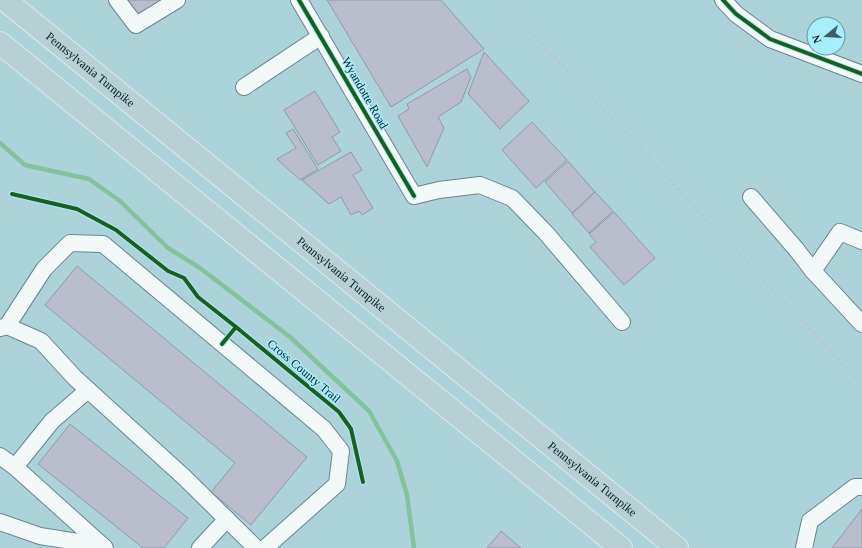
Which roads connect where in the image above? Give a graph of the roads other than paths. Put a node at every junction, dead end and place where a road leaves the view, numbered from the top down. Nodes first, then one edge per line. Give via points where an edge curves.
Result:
1 (6, 0) edge
2 (117, 0) edge
3 (177, 0) edge
4 (299, 0) edge
5 (723, 0) edge
6 (321, 36) junction
7 (0, 43) edge
8 (862, 74) edge
9 (244, 87) dead end
10 (751, 197) dead end
11 (862, 241) edge
12 (813, 271) junction
13 (622, 322) dead end
14 (862, 324) edge
15 (3, 327) edge
16 (88, 390) junction
17 (0, 456) edge
18 (15, 467) junction
19 (862, 487) edge
20 (227, 519) junction
21 (0, 522) edge
22 (104, 547) edge
23 (200, 548) edge
24 (256, 548) edge
25 (265, 548) edge
26 (621, 548) edge
27 (677, 548) edge
28 (804, 548) edge

1 - 27 highway, Pennsylvania Turnpike
2 - 3 street via 136,25
4 - 6 street, Wyandotte Road
5 - 8 street via 736,14 770,39
6 - 9 street
6 - 13 street, Wyandotte Road via 414,196 439,190 480,186 512,198 546,233
7 - 26 highway
10 - 12 street
11 - 12 street via 840,232
12 - 14 street
15 - 16 street via 41,342
15 - 25 street via 44,269 70,243 103,244 324,429 341,451 337,484
16 - 18 street via 52,421
16 - 20 street
17 - 18 street
18 - 22 street
19 - 28 street via 855,487 810,521
20 - 23 street
20 - 24 street
21 - 22 street via 40,536

